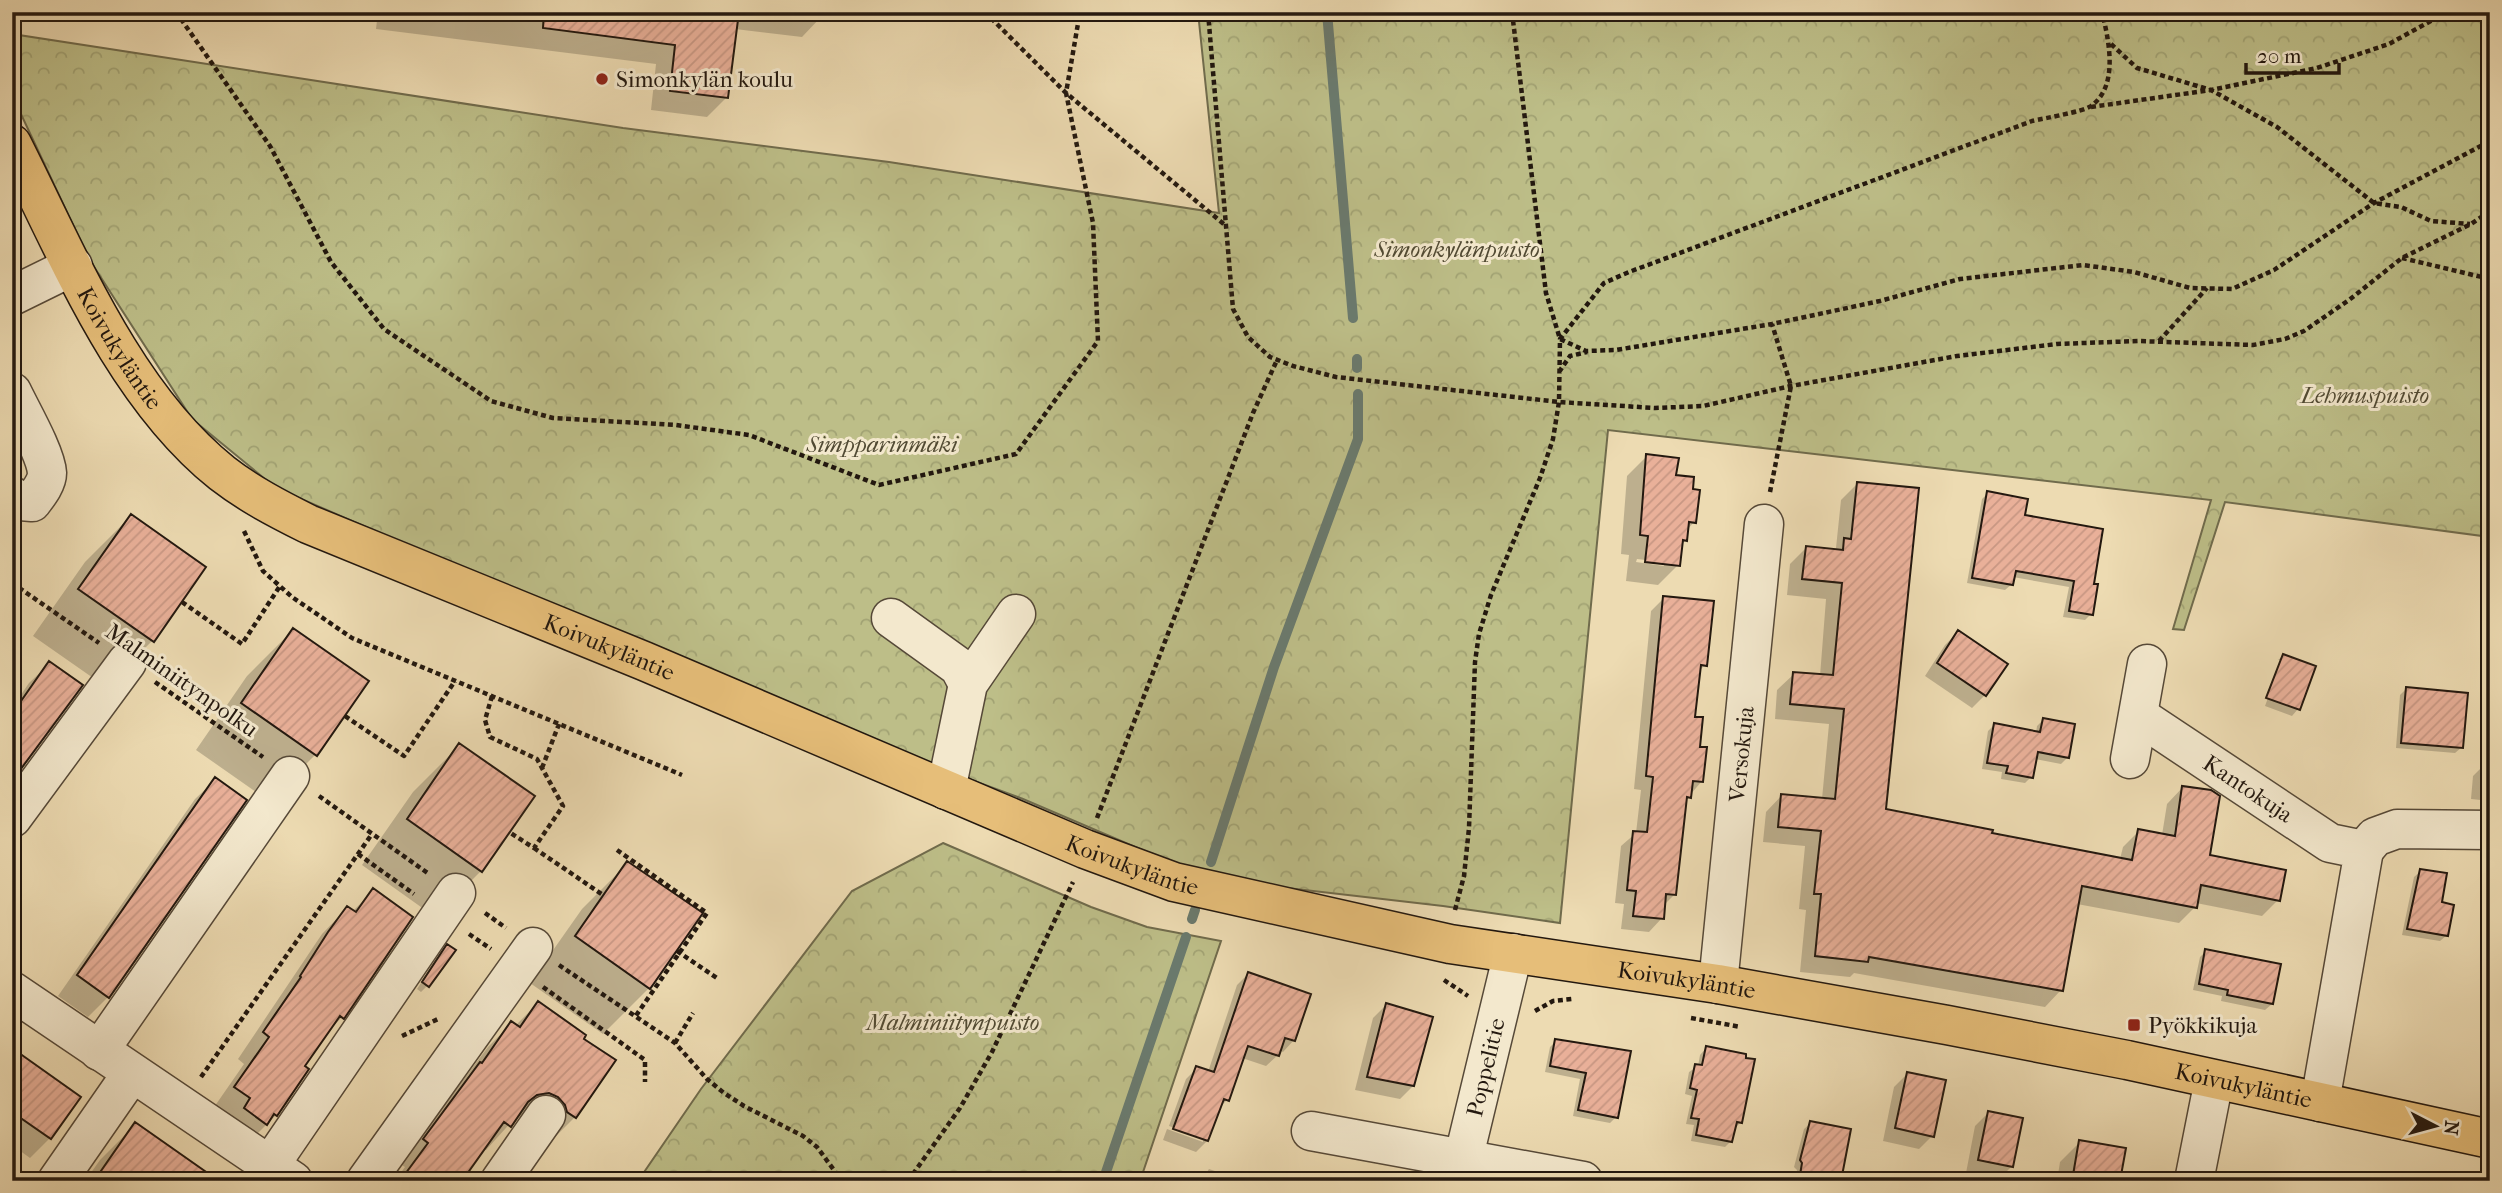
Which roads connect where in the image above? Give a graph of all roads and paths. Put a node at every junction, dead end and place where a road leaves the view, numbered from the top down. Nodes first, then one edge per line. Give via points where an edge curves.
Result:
1 (176, 12) edge
2 (985, 12) edge
3 (1080, 12) edge
4 (1208, 12) edge
5 (1512, 12) edge
6 (2102, 12) edge
7 (2447, 12) edge
8 (2110, 43) junction
9 (2211, 90) junction
10 (1066, 93) junction
11 (2090, 107) junction
12 (2490, 141) edge
13 (12, 144) edge
14 (2374, 203) junction
15 (2490, 211) edge
16 (2471, 224) junction
17 (1226, 226) junction
18 (2402, 258) junction
19 (73, 266) junction
20 (2490, 279) edge
21 (2207, 288) junction
22 (12, 296) edge
23 (1772, 324) junction
24 (1560, 339) junction
25 (2159, 342) junction
26 (1595, 351) junction
27 (1278, 360) junction
28 (1559, 373) junction
29 (1791, 386) junction
30 (12, 392) edge
31 (1559, 402) junction
32 (12, 496) edge
33 (1764, 524) joint
34 (254, 531) dead end
35 (12, 583) edge
36 (280, 586) junction
37 (182, 602) dead end
38 (1016, 614) dead end
39 (891, 618) dead end
40 (127, 662) junction
41 (2147, 664) dead end
42 (455, 681) junction
43 (968, 684) junction
44 (492, 696) junction
45 (345, 716) dead end
46 (2138, 716) junction
47 (559, 724) junction
48 (2130, 759) dead end
49 (542, 768) junction
50 (682, 775) dead end
51 (290, 776) junction
52 (946, 790) junction
53 (332, 805) dead end
54 (12, 818) edge
55 (2490, 830) edge
56 (509, 832) dead end
57 (372, 834) dead end
58 (534, 848) junction
59 (2364, 849) junction
60 (617, 850) dead end
61 (1075, 873) junction
62 (456, 893) dead end
63 (603, 895) dead end
64 (1455, 911) dead end
65 (533, 947) dead end
66 (678, 952) junction
67 (1513, 953) junction
68 (1432, 977) dead end
69 (717, 978) dead end
70 (1718, 984) junction
71 (12, 991) edge
72 (1577, 999) dead end
73 (1501, 1004) junction
74 (628, 1013) dead end
75 (693, 1013) dead end
76 (635, 1017) junction
77 (1683, 1017) dead end
78 (441, 1018) dead end
79 (1749, 1028) dead end
80 (390, 1041) dead end
81 (675, 1043) junction
82 (99, 1051) junction
83 (132, 1073) junction
84 (2214, 1080) junction
85 (2320, 1102) junction
86 (182, 1105) junction
87 (546, 1115) dead end
88 (1311, 1131) dead end
89 (2490, 1139) edge
90 (1461, 1170) edge
91 (282, 1173) edge
92 (57, 1181) edge
93 (366, 1181) edge
94 (500, 1181) edge
95 (842, 1181) edge
96 (908, 1181) edge
97 (1583, 1181) edge
98 (2194, 1181) edge

1 - 10 path via 270,146 331,262 384,329 491,401 553,418 676,425 749,435 879,485 1016,454 1098,341 1093,223
2 - 10 path
3 - 10 path
4 - 17 path
5 - 24 path via 1546,293
6 - 8 path
7 - 9 path via 2389,44 2317,68
8 - 9 path via 2137,68
8 - 11 path via 2106,89
9 - 11 path
9 - 14 path via 2277,127
10 - 17 path
11 - 24 path via 2032,121 1616,277 1604,283
12 - 14 path
13 - 19 main road, Koivukyläntie
14 - 16 path via 2401,207 2431,221
14 - 21 path via 2274,271 2232,289
15 - 16 path
16 - 18 path
17 - 27 path via 1233,309 1248,337
18 - 20 path
18 - 25 path via 2349,300 2285,339 2253,345
19 - 22 street
19 - 52 main road, Koivukyläntie via 126,365 152,401 221,472 267,504
21 - 23 path via 2083,265 1960,279
21 - 25 path
23 - 26 path
23 - 29 path
24 - 26 path
24 - 28 path
25 - 29 path via 2057,344 1957,356
26 - 28 path via 1570,356
27 - 31 path via 1336,377
27 - 61 path via 1253,413
28 - 31 path
29 - 31 path via 1703,406
29 - 33 path
30 - 32 street via 47,474 32,502
31 - 64 path via 1553,439 1490,595 1479,634 1469,828
33 - 70 street, Versokuja
34 - 36 path via 241,526 263,571
35 - 40 path, Malminiitynpolku
36 - 37 path via 242,644
36 - 42 path via 352,639
38 - 43 street
39 - 43 street via 959,667
40 - 51 path, Malminiitynpolku
40 - 54 street
41 - 46 street
42 - 44 path
42 - 45 path via 404,756
43 - 52 street
44 - 47 path
44 - 49 path via 485,720 490,737 537,760
46 - 48 street
46 - 59 street, Kantokuja via 2330,843
47 - 49 path
47 - 50 path
49 - 58 path via 563,806
51 - 53 path, Malminiitynpolku
51 - 82 street
52 - 61 main road, Koivukyläntie
55 - 59 street via 2397,829 2375,837
56 - 58 path
57 - 86 path
58 - 63 path
59 - 85 street
60 - 66 path via 706,913
61 - 67 main road, Koivukyläntie via 1174,882 1450,944
61 - 96 path via 992,1052 960,1108
62 - 91 street
65 - 93 street
66 - 69 path
66 - 76 path
67 - 70 main road, Koivukyläntie
67 - 73 street, Poppelitie
68 - 73 path via 1468,996
70 - 84 main road, Koivukyläntie via 1947,1024
71 - 82 street
72 - 73 path via 1553,1001 1533,1011
73 - 90 street, Poppelitie
74 - 76 path
75 - 81 path
76 - 81 path
77 - 79 path
78 - 80 path
81 - 95 path via 724,1093 817,1147
82 - 83 street
83 - 86 street
83 - 92 street
84 - 85 main road, Koivukyläntie
84 - 98 street
85 - 89 main road, Koivukyläntie
86 - 91 street
87 - 94 street
88 - 90 street
90 - 97 street

